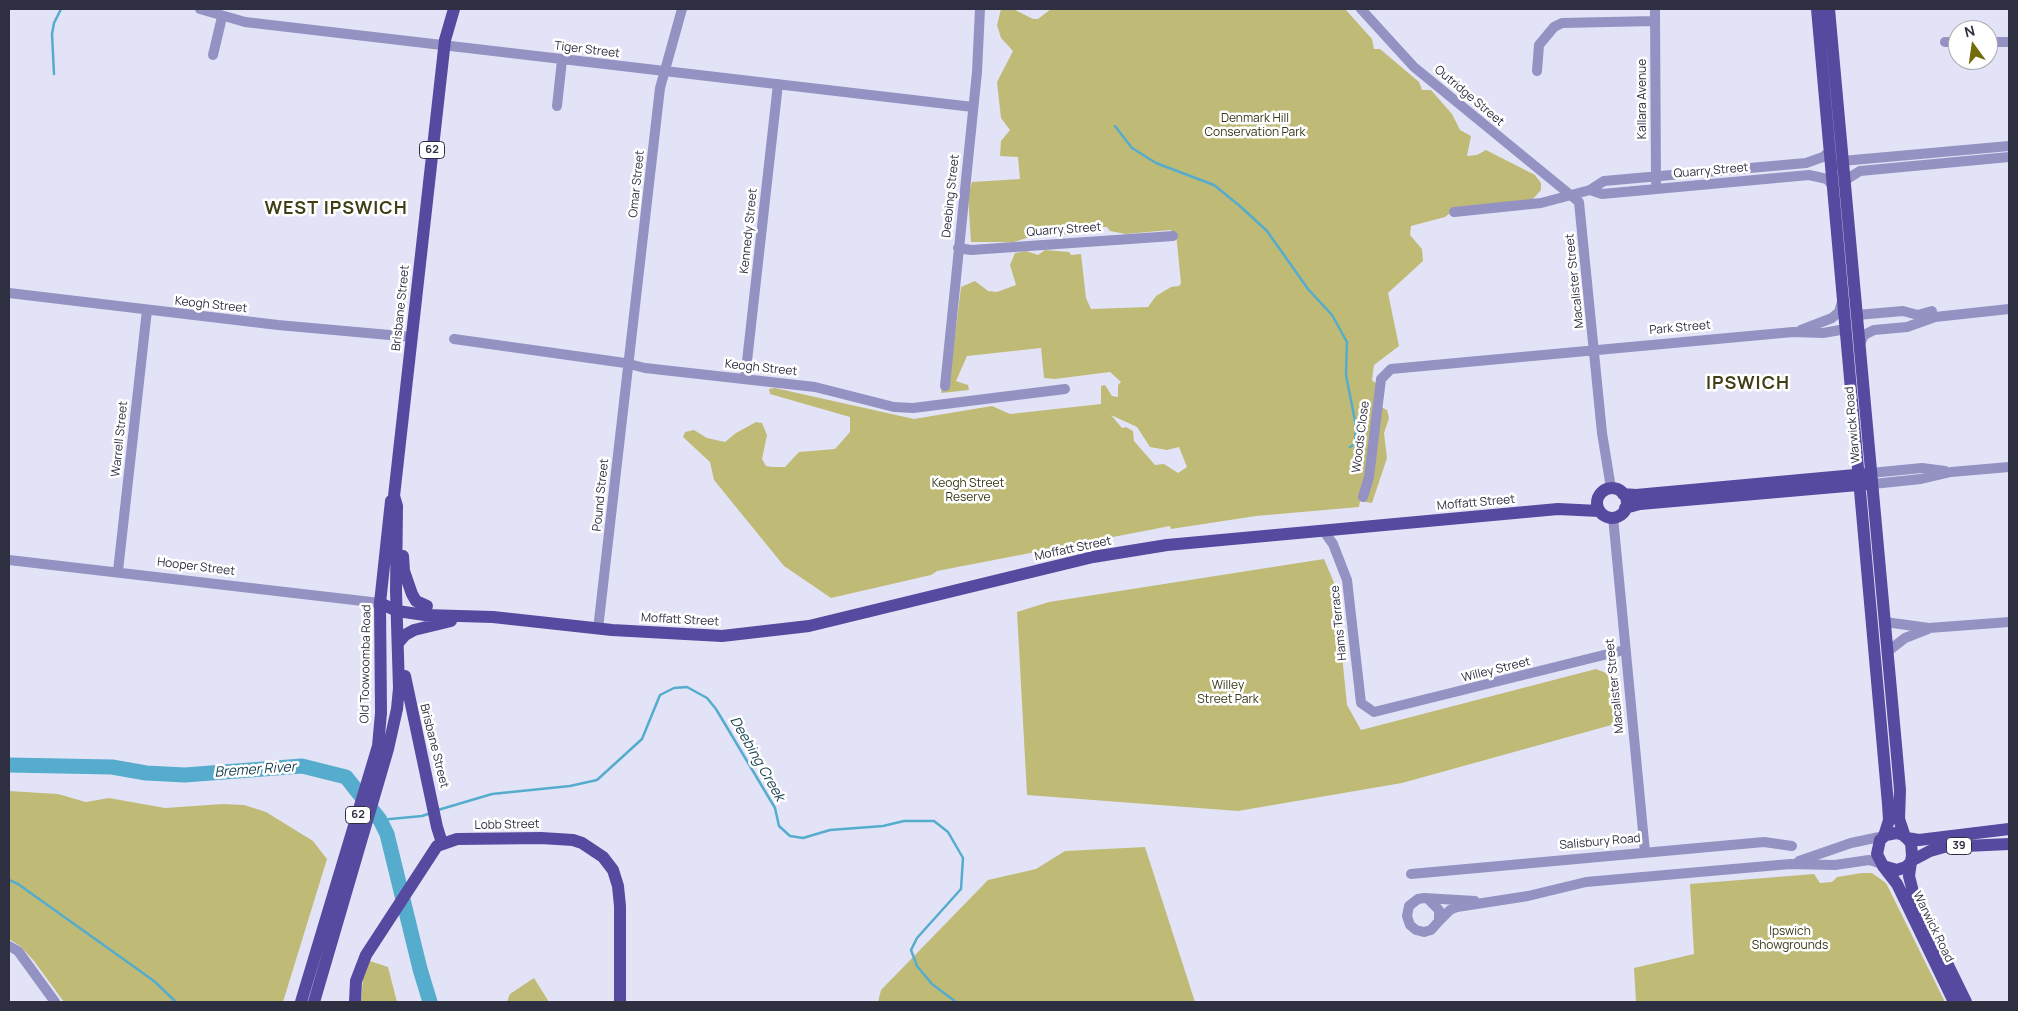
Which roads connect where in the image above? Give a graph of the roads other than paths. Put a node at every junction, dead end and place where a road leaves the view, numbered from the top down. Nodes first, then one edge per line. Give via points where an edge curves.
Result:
1 (200, 9) edge
2 (454, 9) edge
3 (682, 9) edge
4 (980, 9) edge
5 (1360, 9) edge
6 (1654, 9) edge
7 (1817, 9) edge
8 (1829, 9) edge
9 (225, 15) edge
10 (1655, 21) junction
11 (445, 46) junction
12 (213, 55) dead end
13 (562, 60) junction
14 (1536, 71) dead end
15 (664, 72) junction
16 (778, 84) junction
17 (557, 106) dead end
18 (973, 107) junction
19 (2009, 146) edge
20 (1990, 148) junction
21 (1829, 152) junction
22 (1906, 155) junction
23 (2009, 157) edge
24 (1991, 159) junction
25 (1842, 161) junction
26 (1907, 166) junction
27 (1656, 176) junction
28 (1836, 180) junction
29 (1656, 188) junction
30 (1590, 190) junction
31 (1569, 194) junction
32 (1454, 212) dead end
33 (1173, 236) dead end
34 (958, 248) junction
35 (9, 293) edge
36 (1843, 299) junction
37 (2009, 309) edge
38 (146, 310) junction
39 (1909, 312) junction
40 (1978, 312) junction
41 (1863, 314) junction
42 (1910, 326) junction
43 (1846, 329) junction
44 (1871, 331) junction
45 (1793, 332) junction
46 (412, 337) junction
47 (454, 340) dead end
48 (1860, 344) junction
49 (1595, 350) junction
50 (630, 364) junction
51 (745, 379) junction
52 (1381, 379) joint
53 (945, 386) dead end
54 (1065, 389) dead end
55 (2009, 467) edge
56 (1866, 479) junction
57 (1611, 488) junction
58 (1623, 494) junction
59 (1599, 495) junction
60 (394, 496) junction
61 (1363, 497) dead end
62 (1625, 508) junction
63 (1558, 509) junction
64 (1599, 511) junction
65 (1613, 517) junction
66 (1323, 530) junction
67 (396, 535) junction
68 (9, 560) edge
69 (118, 572) junction
70 (380, 603) junction
71 (427, 606) junction
72 (397, 607) junction
73 (493, 617) junction
74 (1885, 622) junction
75 (2009, 622) edge
76 (1929, 628) junction
77 (598, 629) junction
78 (398, 649) junction
79 (1624, 650) junction
80 (1887, 652) junction
81 (1374, 712) joint
82 (383, 747) junction
83 (2009, 830) edge
84 (1884, 836) junction
85 (1906, 837) junction
86 (442, 843) junction
87 (2009, 844) edge
88 (1792, 846) dead end
89 (1845, 846) junction
90 (1645, 852) junction
91 (1911, 862) junction
92 (1790, 864) junction
93 (1840, 865) junction
94 (1882, 865) junction
95 (1411, 874) dead end
96 (342, 886) junction
97 (1430, 900) junction
98 (1484, 902) junction
99 (1439, 922) junction
100 (9, 946) edge
101 (55, 1002) edge
102 (301, 1002) edge
103 (314, 1002) edge
104 (354, 1002) edge
105 (620, 1002) edge
106 (1954, 1002) edge
107 (1966, 1002) edge

1 - 9 street, Tiger Street
2 - 11 main road, Brisbane Street / 62
3 - 15 street, Omar Street
4 - 18 street, Deebing Street
5 - 31 street, Outridge Street via 1410,63
6 - 10 street, Kallara Avenue
7 - 21 main road, Warwick Road
8 - 25 main road, Warwick Road
9 - 11 street, Tiger Street via 244,22
9 - 12 street
10 - 14 street via 1562,23 1554,27 1539,45
10 - 27 street, Kallara Avenue
11 - 13 street, Tiger Street
11 - 46 main road, Brisbane Street / 62
13 - 15 street, Tiger Street
13 - 17 street
15 - 16 street, Tiger Street
15 - 50 street, Omar Street
16 - 18 street, Tiger Street
16 - 51 street, Kennedy Street
18 - 34 street, Deebing Street
19 - 20 street
20 - 22 street
20 - 24 street
21 - 27 street, Quarry Street via 1806,163
21 - 28 main road, Warwick Road
22 - 25 street
22 - 26 street
23 - 24 street
24 - 26 street
25 - 28 main road, Warwick Road
26 - 28 street via 1860,171
27 - 29 street, Kallara Avenue
27 - 30 street, Quarry Street via 1604,181
28 - 29 street, Quarry Street via 1809,174
28 - 36 main road, Warwick Road
28 - 41 main road, Warwick Road
29 - 30 street, Quarry Street via 1602,194
30 - 31 street, Quarry Street
31 - 32 street, Quarry Street via 1540,203
31 - 49 street, Macalister Street via 1579,202
33 - 34 street, Quarry Street via 971,250
34 - 53 street, Deebing Street
35 - 38 street, Keogh Street
36 - 43 main road, Warwick Road
36 - 45 street via 1840,311 1834,316
37 - 40 street
38 - 46 street, Keogh Street
38 - 69 street, Warrell Street
39 - 40 street via 1918,315 1933,310
39 - 41 street
39 - 42 street
40 - 42 street via 1930,318
41 - 43 main road
41 - 44 street
41 - 48 main road, Warwick Road
42 - 44 street
43 - 45 street, Park Street via 1823,333
43 - 56 main road, Warwick Road
44 - 48 street via 1864,335
45 - 49 street, Park Street
46 - 60 main road, Brisbane Street / 62
47 - 50 street, Keogh Street
48 - 56 main road, Warwick Road
49 - 52 street, Park Street via 1400,367 1391,369
49 - 57 street, Macalister Street via 1602,433
50 - 51 street, Keogh Street
50 - 77 street, Pound Street
51 - 54 street, Keogh Street via 815,386 894,407 913,408
52 - 61 street, Woods Close via 1369,477
55 - 56 street via 1951,472 1922,468
56 - 58 main road
56 - 62 main road
56 - 74 main road, Warwick Road
56 - 84 main road, Warwick Road via 1889,820
57 - 58 main road
57 - 59 main road
58 - 62 main road
59 - 63 main road, Moffatt Street
59 - 64 main road
60 - 67 main road, Brisbane Street / 62
60 - 70 main road, Old Toowoomba Road / 62 via 389,504
62 - 65 main road via 1620,515
63 - 64 main road, Moffatt Street
63 - 66 main road, Moffatt Street
64 - 65 main road
65 - 79 street, Macalister Street
66 - 77 main road, Moffatt Street via 1167,545 1093,557 809,626 766,633 673,635
66 - 81 street, Hams Terrace via 1337,552 1348,580 1361,703
67 - 71 main road via 412,594
67 - 72 main road, Brisbane Street / 62
68 - 69 street, Hooper Street
69 - 70 street, Hooper Street
70 - 72 main road, Hooper Street
70 - 82 main road, Old Toowoomba Road / 62
71 - 72 main road, Hooper Street
71 - 73 main road, Hooper Street
72 - 73 main road, Hooper Street via 449,616
72 - 78 main road, Old Toowoomba Road / 62
73 - 77 main road, Hooper Street
73 - 78 main road via 423,627 408,633
74 - 76 street
74 - 80 main road, Warwick Road
75 - 76 street
76 - 80 street via 1905,638
78 - 82 main road, Old Toowoomba Road / 62 via 398,699
78 - 86 main road, Brisbane Street
79 - 81 street, Willey Street
79 - 90 street, Macalister Street
80 - 85 main road, Warwick Road via 1900,819
82 - 96 main road, Old Toowoomba Road / 62
83 - 85 main road, 39 via 1919,840
84 - 85 main road via 1896,833
84 - 89 street
84 - 94 main road via 1877,849
85 - 91 main road via 1912,848
86 - 104 main road via 432,853 366,955 359,970
86 - 105 main road, Lobb Street via 457,839 557,838 582,843 603,857 613,870 618,886 622,958
87 - 91 main road, 39 via 1944,847
88 - 90 street, Salisbury Road via 1764,842
89 - 92 street
89 - 93 street
90 - 95 street, Salisbury Road
91 - 94 main road via 1897,870
91 - 107 main road, Warwick Road via 1909,876 1914,896
92 - 93 street
92 - 98 street via 1586,882 1528,896
93 - 94 street via 1866,860
94 - 106 main road, Warwick Road via 1897,884
96 - 102 main road, Old Toowoomba Road / 62
96 - 103 main road, Old Toowoomba Road / 62
97 - 98 street
97 - 99 street via 1440,910
97 - 99 street via 1413,902 1407,911 1408,921 1413,928 1424,932
98 - 99 street via 1453,908
100 - 101 street via 18,952

